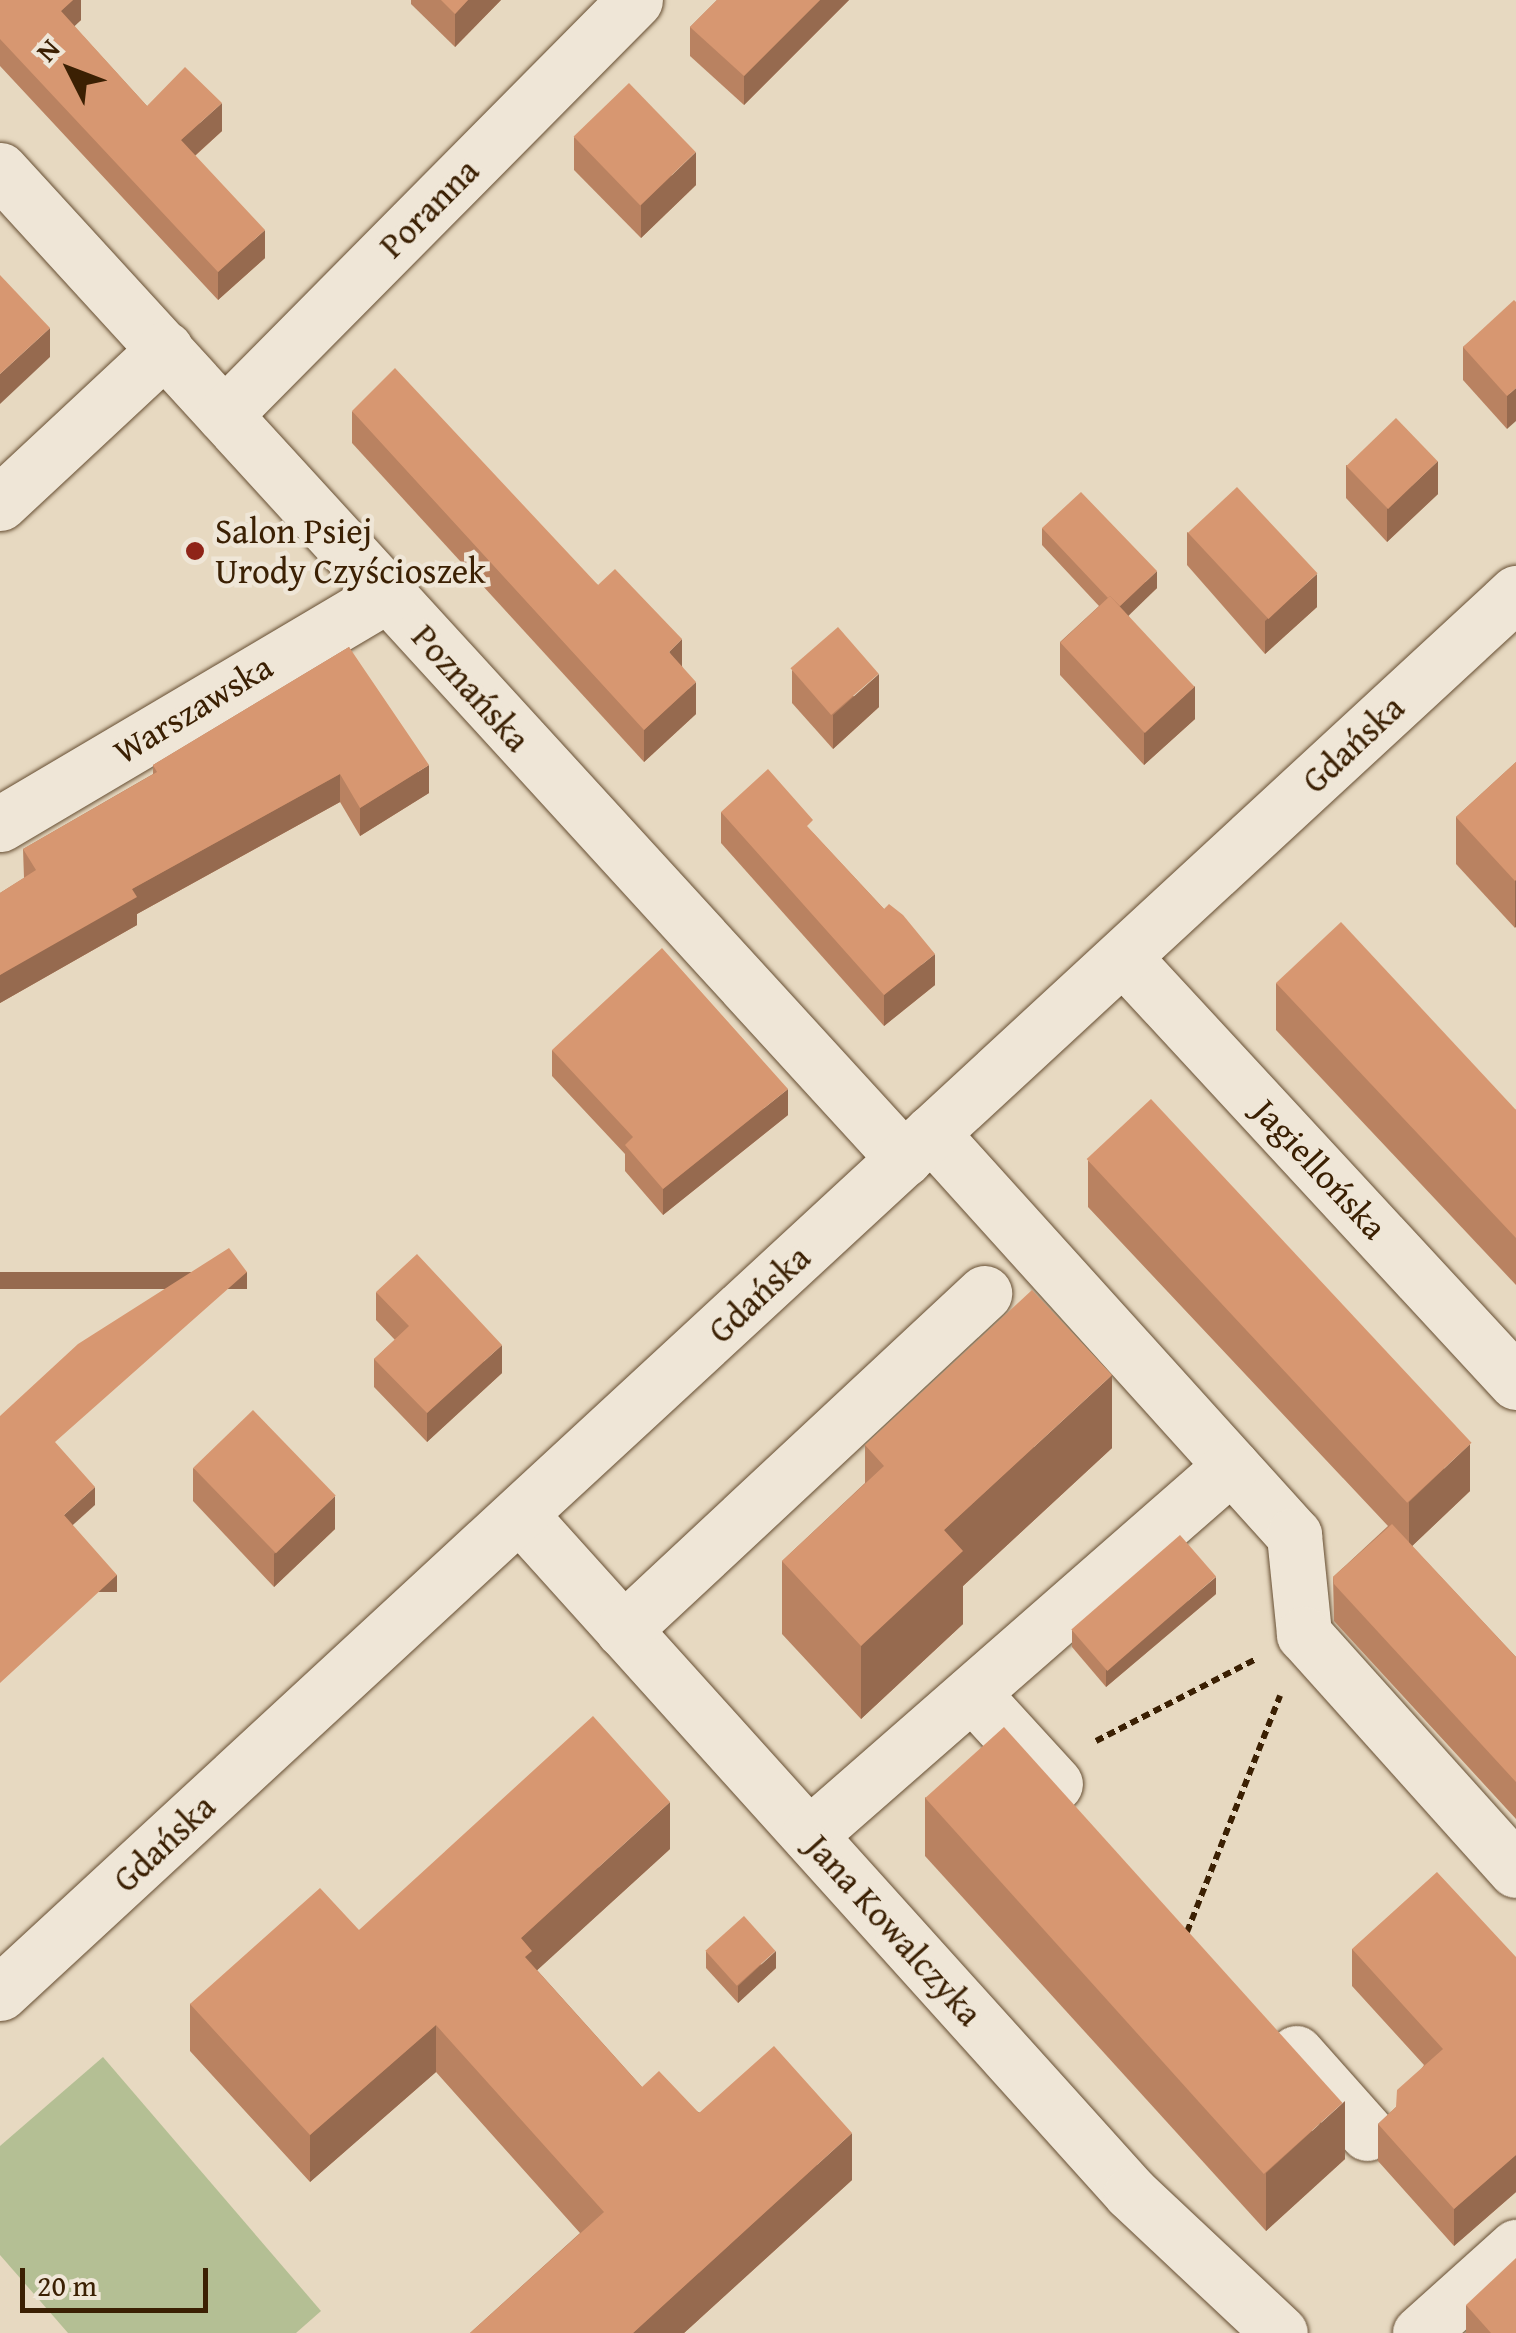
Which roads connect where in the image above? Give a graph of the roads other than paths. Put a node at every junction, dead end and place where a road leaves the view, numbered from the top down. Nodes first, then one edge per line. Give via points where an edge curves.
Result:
1 (635, 0) edge
2 (0, 170) edge
3 (165, 349) junction
4 (224, 415) junction
5 (0, 503) edge
6 (1516, 593) edge
7 (387, 595) junction
8 (0, 824) edge
9 (1123, 957) junction
10 (917, 1146) junction
11 (984, 1293) dead end
12 (1516, 1382) edge
13 (1231, 1466) junction
14 (521, 1516) junction
15 (623, 1630) junction
16 (972, 1693) junction
17 (1094, 1828) edge
18 (809, 1836) junction
19 (1516, 1870) edge
20 (0, 1993) edge
21 (1264, 2018) edge
22 (1368, 2133) dead end
23 (1516, 2247) edge
24 (1280, 2333) edge
25 (1420, 2333) edge

1 - 4 street, Poranna
2 - 3 street, Poznańska
3 - 4 street, Poznańska
3 - 5 street
4 - 7 street, Poznańska
6 - 9 street, Gdańska
7 - 8 street, Warszawska
7 - 10 street, Poznańska
9 - 10 street, Gdańska
9 - 12 street, Jagiellońska
10 - 13 street, Poznańska
10 - 14 street, Gdańska
11 - 15 street
13 - 16 street
13 - 19 street, Poznańska via 1294,1534 1304,1634
14 - 15 street, Jana Kowalczyka
14 - 20 street, Gdańska
15 - 18 street, Jana Kowalczyka
16 - 17 street
16 - 18 street
18 - 24 street, Jana Kowalczyka via 1130,2193
21 - 22 street
23 - 25 street

